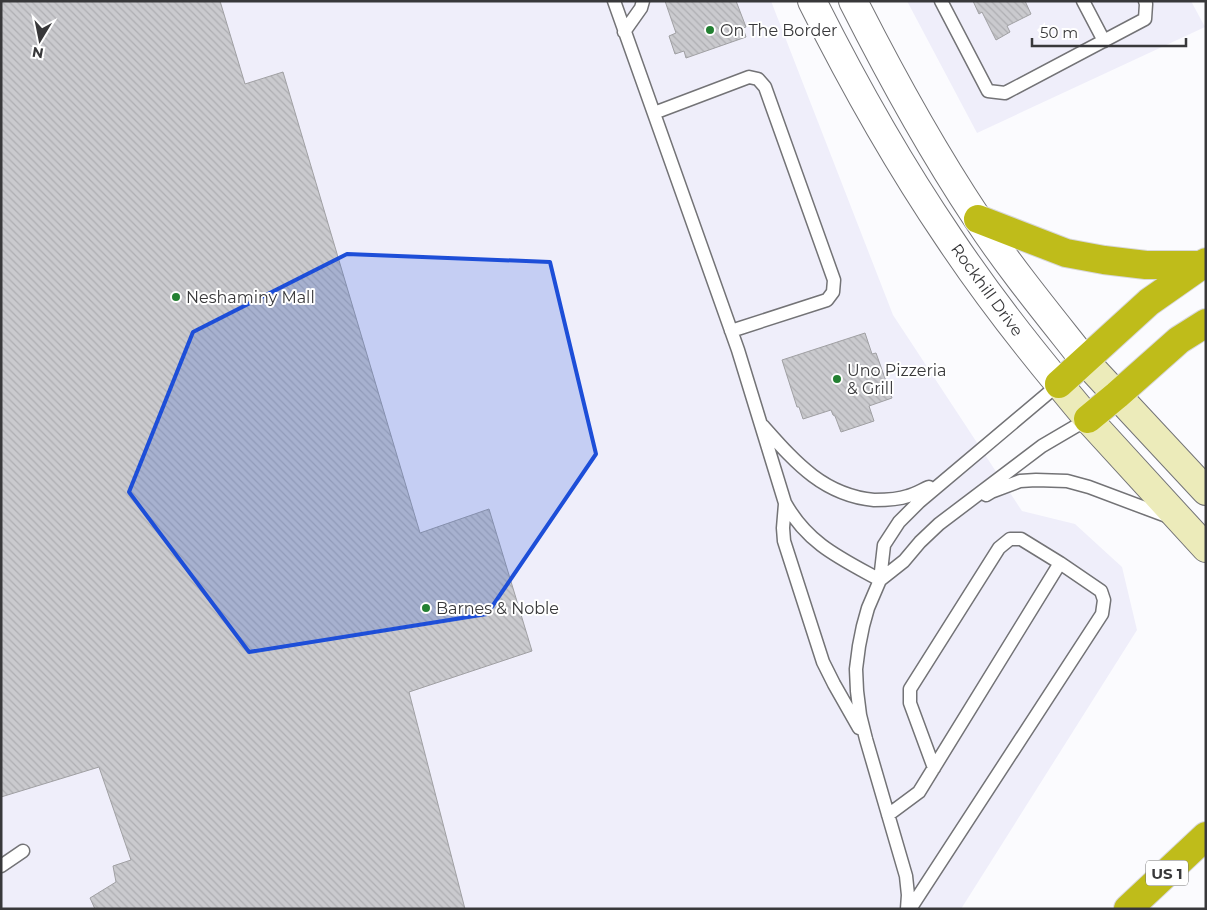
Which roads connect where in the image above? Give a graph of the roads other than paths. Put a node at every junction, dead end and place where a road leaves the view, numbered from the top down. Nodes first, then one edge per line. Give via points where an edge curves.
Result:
1 (614, 1) edge
2 (643, 1) edge
3 (812, 1) edge
4 (852, 1) edge
5 (942, 1) edge
6 (1083, 1) edge
7 (1145, 1) edge
8 (624, 32) junction
9 (1104, 41) junction
10 (654, 113) junction
11 (978, 219) junction
12 (1204, 263) edge
13 (1206, 323) edge
14 (731, 331) junction
15 (1084, 361) junction
16 (1059, 384) junction
17 (1117, 395) junction
18 (1088, 419) junction
19 (760, 422) junction
20 (943, 481) junction
21 (1206, 491) edge
22 (785, 503) junction
23 (1182, 521) junction
24 (939, 524) junction
25 (1206, 548) edge
26 (1060, 563) junction
27 (880, 580) junction
28 (866, 739) junction
29 (934, 768) junction
30 (888, 815) junction
31 (1206, 836) edge
32 (23, 851) dead end
33 (1, 866) edge
34 (909, 909) edge
35 (1128, 909) edge

1 - 8 lane
2 - 8 lane
3 - 16 street, Rockhill Drive via 871,113 939,224
4 - 11 street, Rockhill Drive via 902,95
5 - 9 lane via 988,91 1005,93
6 - 9 lane
7 - 9 lane via 1145,19
8 - 10 lane
10 - 14 lane
10 - 14 lane via 749,77 758,79 765,87 834,280 833,292 827,300
11 - 12 highway via 1066,253 1146,265
11 - 15 street, Rockhill Drive
12 - 15 highway via 1148,302
13 - 17 highway via 1179,340
14 - 19 lane
15 - 16 highway
15 - 17 main road, Rockhill Drive
16 - 18 main road, Rockhill Drive
16 - 20 lane
17 - 18 highway
17 - 21 main road, Rockhill Drive
18 - 23 main road, Rockhill Drive
18 - 24 lane via 1042,446
19 - 20 lane via 792,459 811,475 828,487 848,494 866,499 894,500
19 - 22 lane
20 - 27 lane via 899,522 884,545
22 - 27 lane via 792,516 815,541
22 - 28 lane via 784,541 823,662
23 - 24 lane via 1089,487 1066,481 1036,480 1020,481 991,492
23 - 25 main road, Rockhill Drive
24 - 27 lane via 904,561
26 - 29 lane
26 - 29 lane via 1020,539 1010,539 998,548 910,689 910,703
26 - 34 lane via 1101,591 1104,600 1102,614
27 - 28 lane via 863,626 856,669 860,715
28 - 30 lane
29 - 30 lane via 919,792
30 - 34 lane via 906,876
31 - 35 highway, US 1
32 - 33 lane

